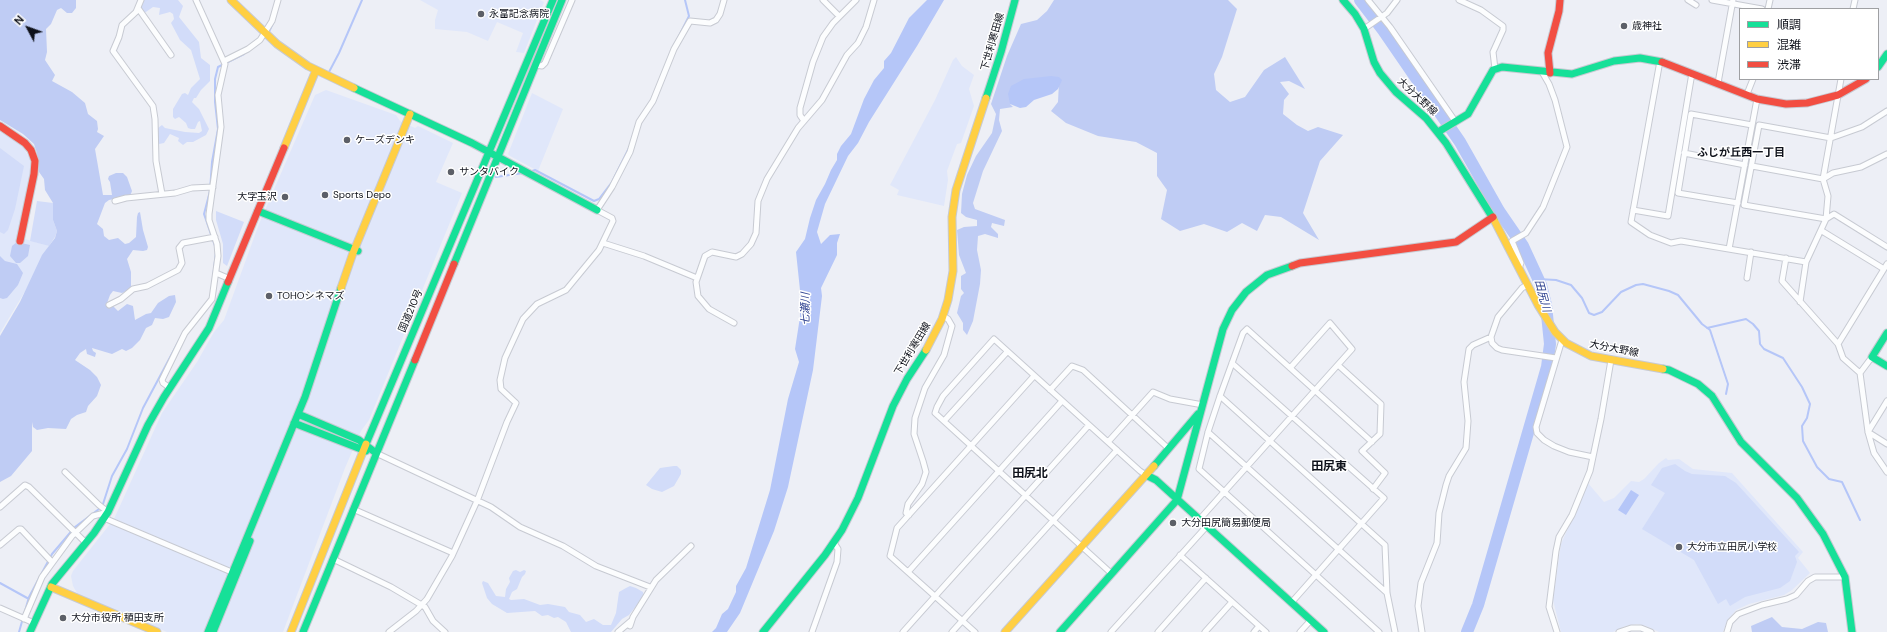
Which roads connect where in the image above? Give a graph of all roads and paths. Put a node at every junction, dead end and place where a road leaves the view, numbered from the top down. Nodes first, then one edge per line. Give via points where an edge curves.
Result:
1 (141, 0) edge
2 (196, 0) edge
3 (232, 0) edge
4 (278, 0) edge
5 (553, 0) edge
6 (562, 0) edge
7 (572, 0) edge
8 (724, 0) edge
9 (823, 0) edge
10 (856, 0) edge
11 (1015, 0) edge
12 (1342, 0) edge
13 (1368, 0) edge
14 (1396, 0) edge
15 (1459, 0) edge
16 (1560, 0) edge
17 (1688, 0) edge
18 (1712, 0) edge
19 (873, 1) edge
20 (1733, 2) edge
21 (1696, 5) dead end
22 (138, 8) junction
23 (1758, 8) edge
24 (839, 16) junction
25 (1381, 17) junction
26 (1364, 29) junction
27 (265, 33) junction
28 (1887, 54) edge
29 (171, 55) dead end
30 (224, 61) junction
31 (1660, 61) junction
32 (535, 65) junction
33 (1879, 65) edge
34 (1495, 69) junction
35 (316, 70) junction
36 (1542, 72) junction
37 (1550, 73) junction
38 (1692, 73) junction
39 (1753, 80) edge
40 (1841, 80) edge
41 (1864, 80) edge
42 (1718, 83) junction
43 (1747, 94) junction
44 (1838, 95) junction
45 (1757, 99) junction
46 (1887, 111) edge
47 (412, 115) junction
48 (804, 120) junction
49 (1455, 121) junction
50 (1752, 125) junction
51 (0, 126) edge
52 (1442, 130) junction
53 (1831, 138) junction
54 (490, 152) junction
55 (1684, 153) junction
56 (1887, 154) edge
57 (498, 157) junction
58 (1744, 165) junction
59 (1752, 166) junction
60 (1824, 179) junction
61 (213, 187) junction
62 (162, 194) junction
63 (115, 201) dead end
64 (1738, 203) junction
65 (597, 210) junction
66 (1633, 210) junction
67 (258, 211) junction
68 (1493, 217) junction
69 (1826, 219) junction
70 (1822, 231) junction
71 (215, 237) junction
72 (20, 241) dead end
73 (604, 243) junction
74 (1886, 244) edge
75 (1729, 249) junction
76 (356, 251) junction
77 (1751, 252) junction
78 (1786, 258) junction
79 (1806, 262) junction
80 (1887, 264) edge
81 (1519, 268) junction
82 (1884, 269) junction
83 (216, 273) junction
84 (697, 278) junction
85 (1747, 278) dead end
86 (230, 279) junction
87 (1527, 285) junction
88 (1800, 302) junction
89 (109, 305) dead end
90 (943, 316) junction
91 (734, 323) dead end
92 (1887, 333) edge
93 (1491, 337) junction
94 (1562, 340) junction
95 (1838, 344) junction
96 (1007, 352) junction
97 (1872, 357) junction
98 (1556, 358) junction
99 (1610, 360) junction
100 (1232, 363) junction
101 (1338, 365) junction
102 (1887, 366) edge
103 (1290, 368) junction
104 (1860, 373) junction
105 (1034, 376) junction
106 (170, 388) junction
107 (1050, 390) junction
108 (1315, 390) junction
109 (1220, 396) junction
110 (1062, 401) junction
111 (1887, 403) edge
112 (1203, 405) junction
113 (300, 415) junction
114 (1132, 415) junction
115 (1292, 416) junction
116 (944, 421) junction
117 (296, 424) junction
118 (1089, 425) junction
119 (1208, 432) junction
120 (1868, 432) junction
121 (1270, 441) junction
122 (1108, 442) junction
123 (1372, 442) junction
124 (1887, 444) edge
125 (971, 446) junction
126 (364, 447) junction
127 (1170, 449) junction
128 (1117, 450) junction
129 (376, 453) junction
130 (1593, 457) junction
131 (1247, 467) junction
132 (999, 471) junction
133 (65, 472) dead end
134 (1887, 472) edge
135 (1146, 475) junction
136 (1373, 489) junction
137 (1224, 492) junction
138 (1026, 496) junction
139 (1177, 500) junction
140 (477, 501) junction
141 (0, 506) edge
142 (103, 508) junction
143 (353, 509) junction
144 (909, 515) junction
145 (104, 518) junction
146 (1199, 520) junction
147 (1053, 521) junction
148 (1361, 524) junction
149 (1206, 526) junction
150 (73, 530) junction
151 (86, 543) junction
152 (834, 543) junction
153 (0, 545) edge
154 (691, 546) dead end
155 (1082, 546) junction
156 (1338, 549) junction
157 (453, 553) junction
158 (1180, 555) junction
159 (333, 559) junction
160 (52, 562) junction
161 (908, 572) junction
162 (235, 573) junction
163 (1112, 574) junction
164 (1316, 575) junction
165 (1845, 577) junction
166 (1206, 578) junction
167 (51, 587) junction
168 (650, 587) junction
169 (1387, 593) junction
170 (935, 596) junction
171 (1232, 602) junction
172 (1291, 603) junction
173 (422, 605) junction
174 (0, 608) edge
175 (24, 618) junction
176 (631, 620) junction
177 (1311, 620) junction
178 (962, 621) junction
179 (34, 623) junction
180 (630, 626) dead end
181 (1259, 626) junction
182 (30, 632) edge
183 (157, 632) edge
184 (208, 632) edge
185 (213, 632) edge
186 (291, 632) edge
187 (302, 632) edge
188 (389, 632) edge
189 (445, 632) edge
190 (618, 632) edge
191 (763, 632) edge
192 (812, 632) edge
193 (903, 632) edge
194 (952, 632) edge
195 (975, 632) edge
196 (1005, 632) edge
197 (1060, 632) edge
198 (1111, 632) edge
199 (1158, 632) edge
200 (1205, 632) edge
201 (1254, 632) edge
202 (1266, 632) edge
203 (1300, 632) edge
204 (1324, 632) edge
205 (1379, 632) edge
206 (1395, 632) edge
207 (1422, 632) edge
208 (1557, 632) edge
209 (1619, 632) edge
210 (1651, 632) edge
211 (1726, 632) edge
212 (1852, 632) edge

1 - 22 street
2 - 30 street
3 - 27 main road
4 - 27 street via 274,17
5 - 54 main road, 国道210号
6 - 32 main road
7 - 32 street via 545,63 542,66
8 - 65 street via 720,14 714,22 699,24 690,21 672,54 653,100 639,122 630,152
9 - 24 street
10 - 24 street
11 - 90 main road, 下世利寒田線 via 1001,52 956,190 952,217 953,271
12 - 26 main road, 大分大野線
13 - 25 street
14 - 25 street
15 - 34 street via 1481,10 1503,26 1504,30 1493,52
16 - 37 main road via 1548,53
17 - 21 street
18 - 20 street
19 - 48 street via 866,27 858,43 847,55 819,105
20 - 23 street
20 - 42 street
22 - 29 street
22 - 62 street via 122,25 113,52 153,106
24 - 48 street via 825,33 813,62 800,111
25 - 26 street
25 - 49 street
26 - 52 main road, 大分大野線 via 1380,73 1396,92
27 - 30 street via 251,47
27 - 35 main road via 292,56
28 - 33 main road
30 - 61 street via 218,95 221,127
31 - 37 main road via 1629,58 1572,74
31 - 38 main road
31 - 66 street
32 - 57 main road
34 - 36 main road via 1505,67
34 - 49 main road via 1485,81 1470,112
35 - 47 main road
35 - 67 main road
36 - 37 main road
36 - 81 street via 1553,94 1567,147 1543,207 1525,234 1512,241 1521,263
38 - 42 main road
38 - 66 street via 1668,216
39 - 43 street
40 - 44 street
41 - 44 main road
42 - 43 main road
43 - 45 main road
44 - 45 main road via 1797,104
44 - 53 street
45 - 50 street
46 - 53 street via 1862,127
47 - 54 main road
47 - 76 main road
48 - 84 street via 763,186 758,201 756,233 751,244 736,256 707,253
49 - 52 main road
50 - 55 street via 1691,114
50 - 58 street
51 - 72 main road via 25,143 31,150 34,161 34,174
52 - 68 main road, 大分大野線
53 - 59 street via 1759,126
53 - 60 street
54 - 57 main road
54 - 126 main road, 国道210号
55 - 58 street
55 - 64 street via 1678,193
56 - 60 street via 1861,167 1833,173
57 - 65 main road
57 - 129 main road
58 - 64 street
59 - 60 street
59 - 69 street via 1744,205
60 - 69 street via 1828,196
61 - 62 street
61 - 71 street via 209,217
62 - 63 street
64 - 75 street
65 - 73 street via 612,219 613,223
66 - 75 street via 1631,222 1650,235 1671,243 1681,241
67 - 76 main road
67 - 86 main road
68 - 81 main road, 大分大野線
68 - 112 main road via 1456,242 1300,263 1279,269 1264,277 1242,296 1227,320
69 - 70 street
69 - 74 street via 1834,214
70 - 79 street
70 - 82 street
71 - 83 street via 218,252
71 - 89 street via 183,243 179,248 182,262 178,270 147,286 133,289
73 - 84 street
73 - 140 street via 566,290 537,304 520,326 505,358 500,380 501,389 516,403
75 - 77 street
76 - 113 main road
77 - 78 street
77 - 85 street
78 - 79 street
78 - 88 street via 1782,281
79 - 88 street
80 - 82 street
81 - 87 main road, 大分大野線
82 - 95 street
83 - 86 street
83 - 106 street via 212,299 185,333 162,380
84 - 91 street via 697,292 703,304
86 - 106 main road via 205,335
87 - 93 street via 1498,317
87 - 94 main road, 大分大野線 via 1547,321
88 - 95 street
90 - 144 street via 952,326 944,355 925,388 915,418 914,434 926,472 922,484 908,504 906,513
90 - 152 main road, 下世利寒田線 via 899,394 858,498
92 - 97 main road
93 - 98 street via 1497,348 1502,350
93 - 207 street via 1472,345 1469,349 1464,382 1468,421 1466,448 1446,485 1440,513 1438,544 1421,583 1418,606
94 - 98 street
94 - 99 main road, 大分大野線 via 1591,356
95 - 104 street via 1843,358
96 - 105 street
96 - 116 street
96 - 116 street via 994,340 943,396 935,413
97 - 102 main road
97 - 104 street
98 - 130 street via 1536,427 1537,433 1554,446
99 - 130 street
99 - 165 main road, 大分大野線 via 1669,370 1698,384 1708,392 1741,442 1797,498 1813,519
100 - 103 street via 1243,333 1247,329
100 - 109 street
100 - 115 street
101 - 103 street via 1352,350 1330,323
101 - 108 street
101 - 123 street via 1381,404 1380,434
103 - 108 street
104 - 120 street
105 - 107 street
105 - 125 street
106 - 142 main road via 142,436 120,488
107 - 110 street
107 - 114 street via 1072,366 1083,370
108 - 115 street
108 - 123 street
109 - 119 street
109 - 121 street
110 - 118 street
110 - 132 street
111 - 120 street
112 - 114 street via 1170,399 1152,392
112 - 127 main road via 1192,424
112 - 139 main road
113 - 117 main road
113 - 126 main road
114 - 122 street
114 - 127 street
115 - 121 street
115 - 136 street
116 - 125 street
117 - 126 main road
117 - 162 main road
118 - 122 street
118 - 138 street
119 - 131 street
119 - 137 street via 1199,469
120 - 124 street
120 - 134 street via 1874,453
121 - 131 street
121 - 148 street
122 - 128 street
123 - 136 street via 1362,451 1385,473
125 - 132 street
125 - 144 street
126 - 129 main road
126 - 186 main road, 国道210号
127 - 135 main road
128 - 135 street
128 - 147 street
129 - 140 street
129 - 143 main road
130 - 208 street via 1583,491 1559,537 1549,607
131 - 137 street
131 - 156 street
132 - 138 street
132 - 161 street
133 - 142 street
135 - 139 main road via 1156,480
135 - 155 main road
136 - 148 street via 1384,498
137 - 146 street
137 - 164 street
138 - 147 street
138 - 170 street
139 - 146 main road
139 - 163 main road
140 - 157 street
140 - 168 street via 504,514 520,527 563,546 596,566
141 - 150 street via 25,485 29,486
142 - 145 main road
142 - 150 street
143 - 157 street
143 - 159 main road
144 - 161 street via 897,528 890,556
145 - 151 main road
145 - 162 street
146 - 149 main road
147 - 155 street
147 - 178 street
148 - 156 street
148 - 169 street via 1385,545
149 - 158 street
149 - 172 main road
150 - 151 street
150 - 160 street
151 - 167 main road
152 - 191 main road, 下世利寒田線
152 - 192 street via 838,548 837,562
153 - 160 street via 21,529
154 - 168 street
155 - 163 street
155 - 196 main road
156 - 164 street
156 - 169 street
157 - 173 street
158 - 166 street
158 - 198 street
159 - 173 street
159 - 187 main road
160 - 175 street
161 - 170 street
162 - 184 main road
162 - 185 main road
163 - 197 main road
164 - 172 street
164 - 205 street
165 - 211 street via 1815,577 1796,595 1738,614 1730,622
165 - 212 main road, 大分大野線
166 - 171 street
166 - 199 street
167 - 179 main road
167 - 183 main road
168 - 176 street
169 - 206 street
170 - 178 street
170 - 193 street
171 - 181 street
171 - 200 street
172 - 177 main road
173 - 188 street
173 - 189 street via 434,623
174 - 175 street
175 - 179 street
176 - 180 street
176 - 190 street
177 - 203 street
177 - 204 main road
178 - 194 street
178 - 195 street
179 - 182 main road
181 - 201 street
181 - 202 street
209 - 210 street via 1641,628

